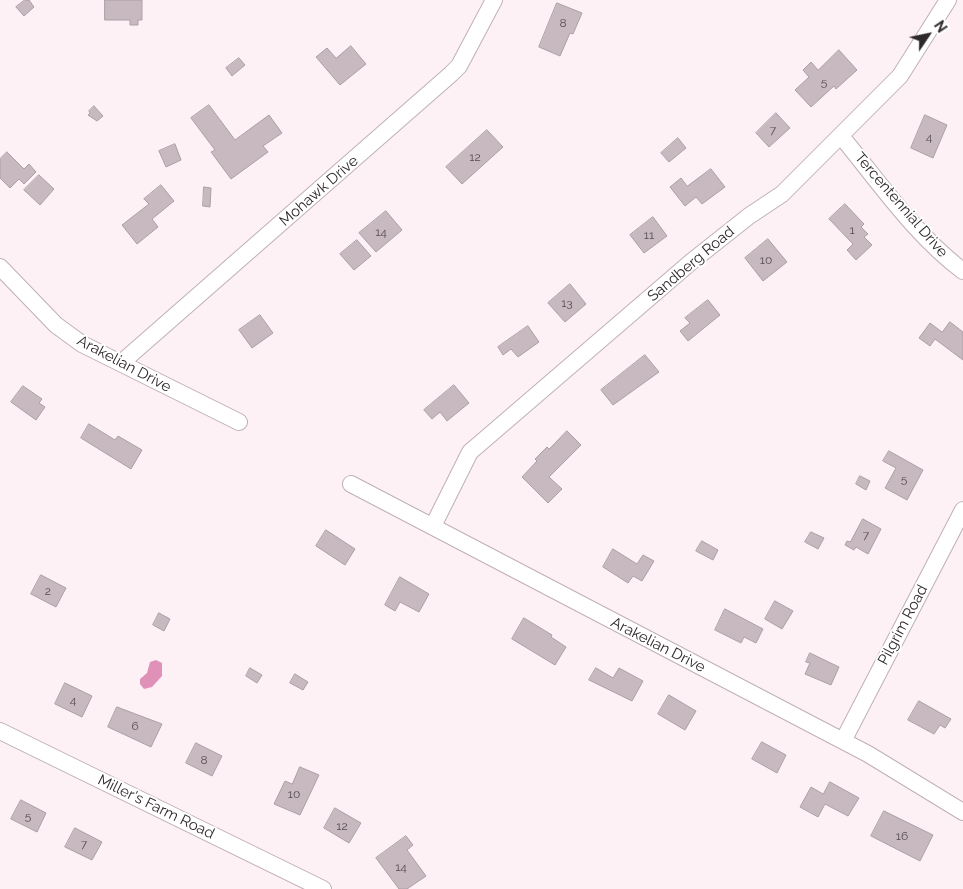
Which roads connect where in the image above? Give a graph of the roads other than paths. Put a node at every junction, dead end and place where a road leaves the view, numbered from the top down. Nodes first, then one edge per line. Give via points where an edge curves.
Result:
1 (494, 0) edge
2 (948, 0) edge
3 (841, 136) junction
4 (0, 267) edge
5 (963, 271) edge
6 (121, 364) junction
7 (239, 422) dead end
8 (351, 484) dead end
9 (963, 510) edge
10 (433, 526) junction
11 (0, 731) edge
12 (843, 741) junction
13 (963, 812) edge
14 (315, 887) edge

1 - 6 street, Mohawk Drive via 459,66 451,74
2 - 3 street, Sandberg Road via 900,76
3 - 5 street, Tercentennial Drive via 909,219
3 - 10 street, Sandberg Road via 782,194 691,262 470,452
4 - 6 street, Arakelian Drive via 56,325 82,344
6 - 7 street, Arakelian Drive
8 - 10 street, Arakelian Drive
9 - 12 street, Pilgrim Road
10 - 12 street, Arakelian Drive
11 - 14 street, Miller's Farm Road
12 - 13 street, Arakelian Drive

